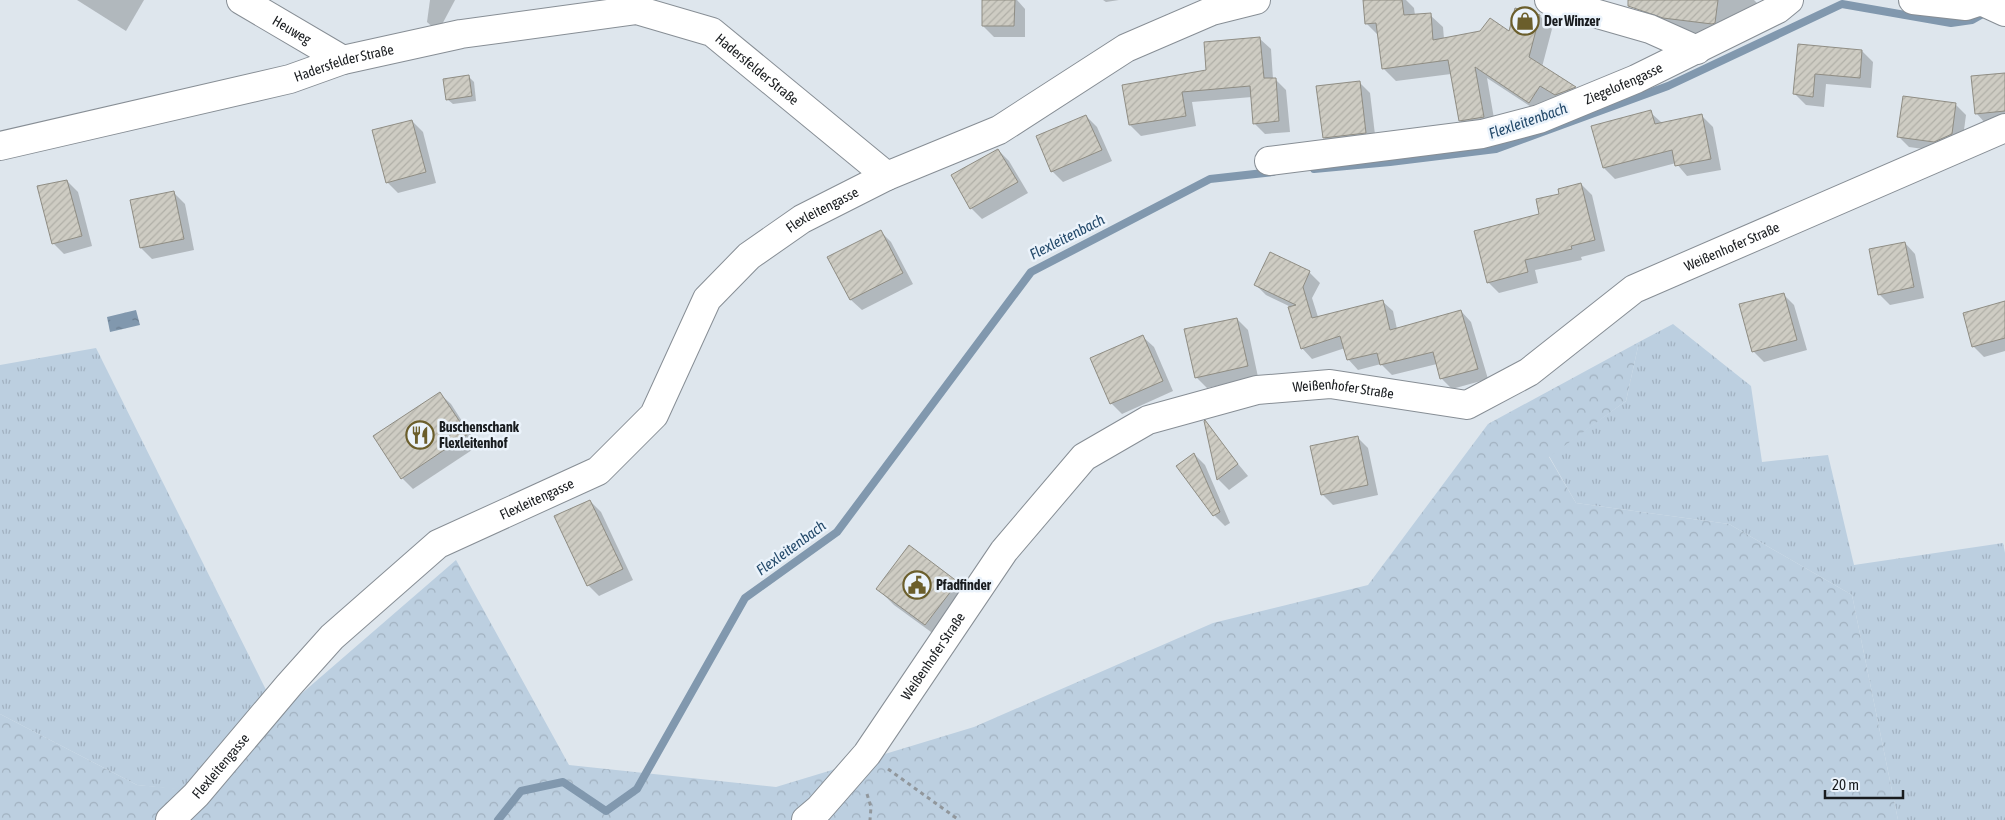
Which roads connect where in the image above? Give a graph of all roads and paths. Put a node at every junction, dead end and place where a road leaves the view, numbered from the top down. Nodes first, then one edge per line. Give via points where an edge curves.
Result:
1 (241, 0) edge
2 (1256, 0) edge
3 (1549, 0) edge
4 (1789, 0) edge
5 (1913, 0) edge
6 (1989, 4) edge
7 (1697, 50) junction
8 (343, 60) junction
9 (2005, 128) edge
10 (0, 146) edge
11 (1269, 161) dead end
12 (887, 176) junction
13 (867, 754) junction
14 (170, 820) edge
15 (806, 820) edge
16 (959, 820) edge

1 - 8 street, Heuweg
2 - 12 street via 1212,11 1126,48 999,130
3 - 7 street via 1650,29
4 - 7 street, Ziegelofengasse via 1778,9
5 - 6 street via 1966,6
7 - 11 street, Ziegelofengasse via 1539,119 1482,134
8 - 10 street, Hadersfelder Straße via 290,79
8 - 12 street, Hadersfelder Straße via 461,34 637,10 712,32
9 - 13 street, Weißenhofer Straße via 1634,289 1529,372 1467,405 1330,384 1257,390 1148,420 1084,457 1004,551
12 - 14 street, Flexleitengasse via 802,220 749,256 708,299 654,415 598,471 438,544 332,637 196,795
13 - 15 street, Weißenhofer Straße
13 - 16 path

